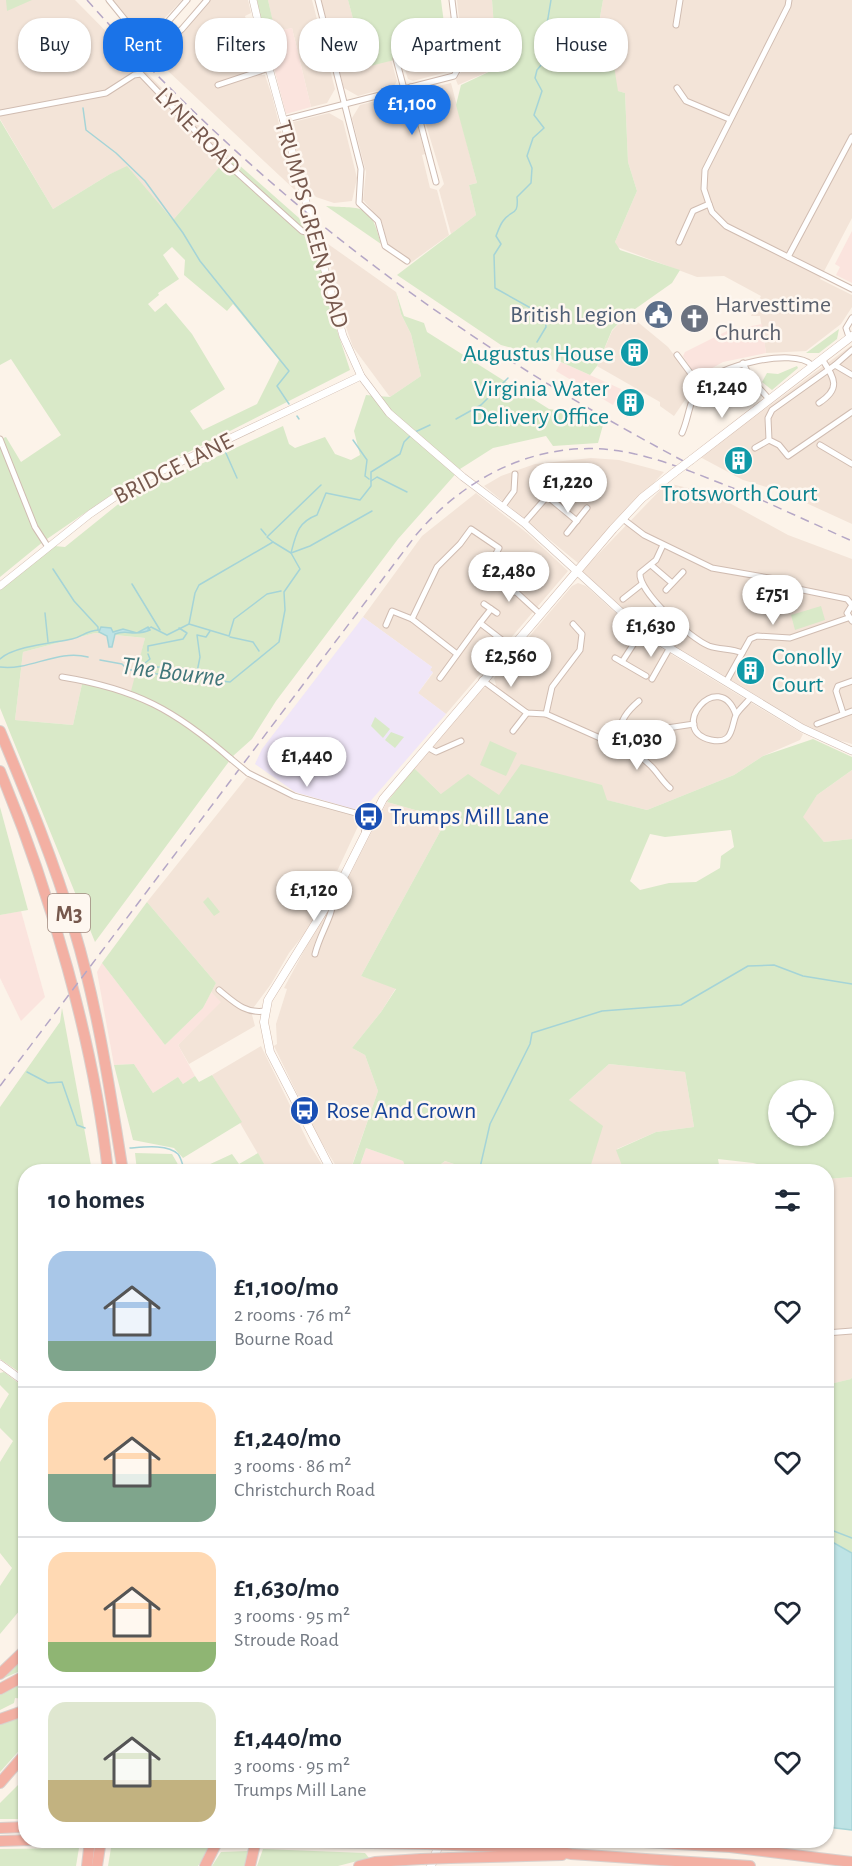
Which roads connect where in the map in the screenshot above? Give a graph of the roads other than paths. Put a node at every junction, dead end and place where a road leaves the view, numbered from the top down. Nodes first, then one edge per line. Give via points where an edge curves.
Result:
1 (109, 0) edge
2 (187, 0) edge
3 (207, 0) edge
4 (253, 0) edge
5 (318, 0) edge
6 (453, 0) edge
7 (680, 0) edge
8 (789, 0) edge
9 (257, 18) edge
10 (676, 25) dead end
11 (183, 27) edge
12 (257, 72) edge
13 (270, 72) edge
14 (399, 72) edge
15 (218, 85) dead end
16 (411, 87) junction
17 (677, 88) dead end
18 (404, 89) junction
19 (344, 104) junction
20 (0, 113) edge
21 (729, 119) junction
22 (283, 120) junction
23 (852, 137) edge
24 (436, 182) dead end
25 (708, 204) junction
26 (314, 234) junction
27 (679, 242) dead end
28 (788, 257) junction
29 (407, 261) dead end
30 (852, 289) edge
31 (852, 318) edge
32 (851, 337) edge
33 (852, 350) edge
34 (677, 355) dead end
35 (822, 359) junction
36 (743, 363) junction
37 (812, 365) junction
38 (836, 365) junction
39 (829, 370) junction
40 (852, 375) edge
41 (361, 376) junction
42 (699, 386) junction
43 (769, 399) junction
44 (819, 403) dead end
45 (852, 412) edge
46 (681, 433) dead end
47 (0, 439) edge
48 (769, 440) junction
49 (820, 446) dead end
50 (755, 448) dead end
51 (852, 464) edge
52 (515, 474) dead end
53 (561, 475) dead end
54 (548, 497) junction
55 (503, 506) junction
56 (587, 508) dead end
57 (623, 519) junction
58 (577, 521) junction
59 (524, 523) junction
60 (567, 534) dead end
61 (663, 545) junction
62 (48, 547) junction
63 (499, 548) junction
64 (504, 553) dead end
65 (651, 565) junction
66 (577, 571) junction
67 (683, 572) dead end
68 (530, 574) dead end
69 (672, 583) junction
70 (642, 584) junction
71 (0, 586) edge
72 (666, 590) dead end
73 (514, 592) junction
74 (623, 599) dead end
75 (484, 604) dead end
76 (852, 605) edge
77 (491, 609) junction
78 (497, 613) dead end
79 (540, 614) junction
80 (412, 619) junction
81 (850, 619) edge
82 (480, 623) junction
83 (573, 624) dead end
84 (386, 625) dead end
85 (642, 631) junction
86 (511, 647) junction
87 (669, 649) junction
88 (742, 653) junction
89 (458, 654) junction
90 (615, 658) dead end
91 (622, 663) junction
92 (62, 677) dead end
93 (440, 678) dead end
94 (482, 680) junction
95 (852, 681) edge
96 (726, 682) junction
97 (751, 697) junction
98 (639, 701) dead end
99 (852, 711) edge
100 (527, 712) junction
101 (843, 713) junction
102 (546, 714) junction
103 (736, 715) junction
104 (694, 724) junction
105 (817, 724) dead end
106 (513, 731) dead end
107 (0, 732) edge
108 (618, 736) junction
109 (626, 736) junction
110 (461, 741) dead end
111 (426, 747) junction
112 (852, 752) edge
113 (0, 771) edge
114 (670, 788) dead end
115 (375, 812) junction
116 (363, 815) junction
117 (364, 834) junction
118 (334, 894) junction
119 (315, 954) dead end
120 (219, 990) dead end
121 (265, 1011) junction
122 (106, 1164) edge
123 (122, 1164) edge
124 (328, 1164) edge
125 (852, 1331) edge
126 (834, 1332) edge
127 (0, 1364) edge
128 (18, 1377) edge
129 (18, 1657) edge
130 (0, 1674) edge
131 (18, 1679) edge
132 (0, 1689) edge
133 (18, 1713) edge
134 (0, 1719) edge
135 (18, 1762) edge
136 (0, 1783) edge
137 (18, 1827) edge
138 (0, 1828) edge
139 (18, 1840) edge
140 (0, 1841) edge
141 (89, 1848) edge
142 (100, 1848) edge
143 (214, 1848) edge
144 (252, 1848) edge
145 (438, 1848) edge
146 (524, 1848) edge
147 (734, 1848) edge
148 (571, 1854) junction
149 (852, 1862) edge
150 (87, 1866) edge
151 (97, 1866) edge
152 (205, 1866) edge
153 (250, 1866) edge
154 (359, 1866) edge
155 (431, 1866) edge
156 (750, 1866) edge

1 - 2 street via 135,32 147,37 158,33
3 - 11 street
4 - 9 street, TRUMPS GREEN ROAD
5 - 19 street
6 - 16 street via 460,65 457,73
7 - 10 street
8 - 21 street
12 - 15 street
13 - 22 street, TRUMPS GREEN ROAD
14 - 18 street
16 - 18 street
16 - 24 street
17 - 21 street via 686,100
18 - 19 street
19 - 22 street
19 - 29 street via 361,169 359,203 378,221 385,246
20 - 26 street, LYNE ROAD via 106,93 141,74 222,159 302,231
21 - 25 street via 705,170
22 - 26 street, TRUMPS GREEN ROAD
23 - 28 street
25 - 27 street via 693,211
25 - 28 street via 726,226
26 - 41 street, TRUMPS GREEN ROAD via 343,336
28 - 30 street
31 - 32 street via 846,328
32 - 35 main road
33 - 38 street
34 - 42 street
35 - 37 main road
35 - 39 street
36 - 37 street via 797,358
36 - 42 street via 716,373
36 - 43 street
37 - 43 main road
38 - 39 street
38 - 40 street
39 - 44 street via 834,388
39 - 48 street via 772,410 768,418
41 - 55 street, TRUMPS GREEN ROAD via 389,413
41 - 62 street, BRIDGE LANE via 134,484
42 - 46 street
43 - 57 main road, bridge via 675,472
45 - 48 street via 788,456
47 - 62 street via 35,527
48 - 50 street
49 - 51 street
52 - 55 street via 514,492
53 - 54 street
54 - 58 street
54 - 59 street
55 - 59 street
56 - 58 street
57 - 61 street
57 - 66 main road
58 - 60 street
59 - 66 street
61 - 65 street
61 - 76 street via 712,568 775,579 798,589 847,599
62 - 71 street, BRIDGE LANE
63 - 64 street
63 - 73 street via 492,568
63 - 80 street via 470,529 433,573
65 - 69 street
65 - 70 street via 640,573
66 - 79 main road
66 - 85 street
67 - 69 street
68 - 73 street
69 - 72 street
70 - 74 street
70 - 88 street via 674,622 694,638 718,649
73 - 79 street
75 - 77 street
76 - 81 street via 847,611
77 - 78 street
77 - 82 street
79 - 86 main road
80 - 84 street via 392,611
80 - 89 street
81 - 88 street via 790,638 757,636 749,640
82 - 86 street
82 - 89 street
83 - 102 street via 581,631 582,642 575,658 552,687
85 - 87 street
85 - 91 street
86 - 94 main road
87 - 91 street via 649,677
87 - 96 street
88 - 96 street
89 - 93 street
90 - 91 street
92 - 116 street, bridge via 136,695 180,717 248,773 294,796
94 - 100 street
94 - 111 main road
95 - 101 street via 838,686 836,691
96 - 97 street
97 - 103 street
97 - 112 street
98 - 108 street via 620,722
99 - 101 street
100 - 102 street
100 - 106 street
101 - 105 street
102 - 108 street via 600,738
103 - 104 street via 734,730 723,739 708,740
103 - 104 street via 724,699 710,698 699,705
104 - 109 street
107 - 123 highway, M3 via 51,858 74,929 102,1052
108 - 109 street
109 - 114 street via 637,757
110 - 111 street via 435,752
111 - 115 main road
113 - 122 highway, M3 via 21,821 59,942 84,1036
115 - 116 street
115 - 117 main road
116 - 117 street
117 - 118 main road
118 - 119 street via 333,912 320,934
118 - 121 main road via 276,984
120 - 121 street via 243,1008
121 - 124 main road via 265,1036 270,1052
125 - 126 street
127 - 128 street
129 - 130 highway
131 - 132 highway
133 - 134 highway
135 - 136 highway
137 - 138 highway
139 - 140 highway
141 - 150 highway
142 - 151 highway
143 - 152 highway
144 - 153 highway
145 - 155 main road
146 - 148 highway, bridge
147 - 149 highway
148 - 154 highway, bridge via 421,1859
148 - 156 highway

